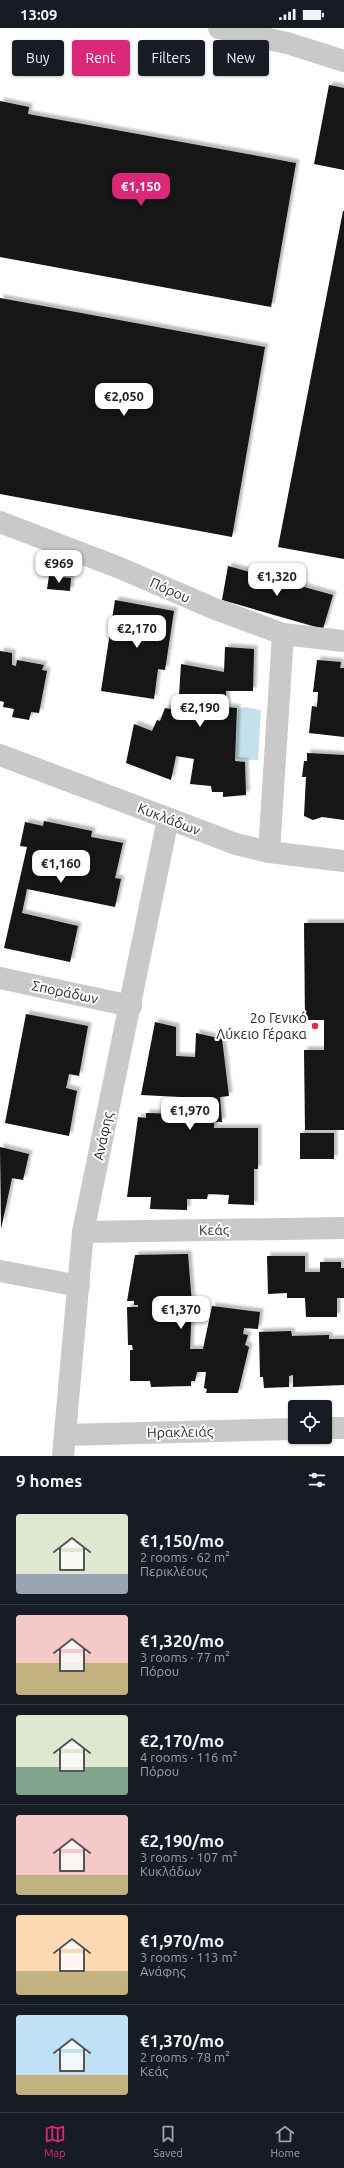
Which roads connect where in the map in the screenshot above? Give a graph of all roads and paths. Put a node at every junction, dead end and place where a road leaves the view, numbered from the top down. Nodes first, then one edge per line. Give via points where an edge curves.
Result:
1 (219, 28) edge
2 (344, 61) edge
3 (0, 522) edge
4 (283, 634) junction
5 (344, 641) edge
6 (0, 754) edge
7 (168, 819) junction
8 (269, 852) junction
9 (344, 861) edge
10 (0, 978) edge
11 (131, 1006) junction
12 (344, 1228) edge
13 (83, 1232) junction
14 (0, 1271) edge
15 (79, 1286) junction
16 (332, 1428) edge
17 (344, 1428) edge
18 (288, 1429) edge
19 (64, 1445) edge

1 - 2 street via 287,43
3 - 4 street, Πόρου
4 - 5 street, Πόρου
4 - 8 street
6 - 7 street, Κυκλάδων
7 - 8 street, Κυκλάδων via 236,844
7 - 11 street, Ανάφης
8 - 9 street, Κυκλάδων
10 - 11 street, Σποράδων
11 - 13 street, Ανάφης
12 - 13 street, Κεάς
13 - 15 street, Ανάφης
14 - 15 street
15 - 19 street, Ανάφης
16 - 17 street
18 - 19 street, Ηρακλειάς

